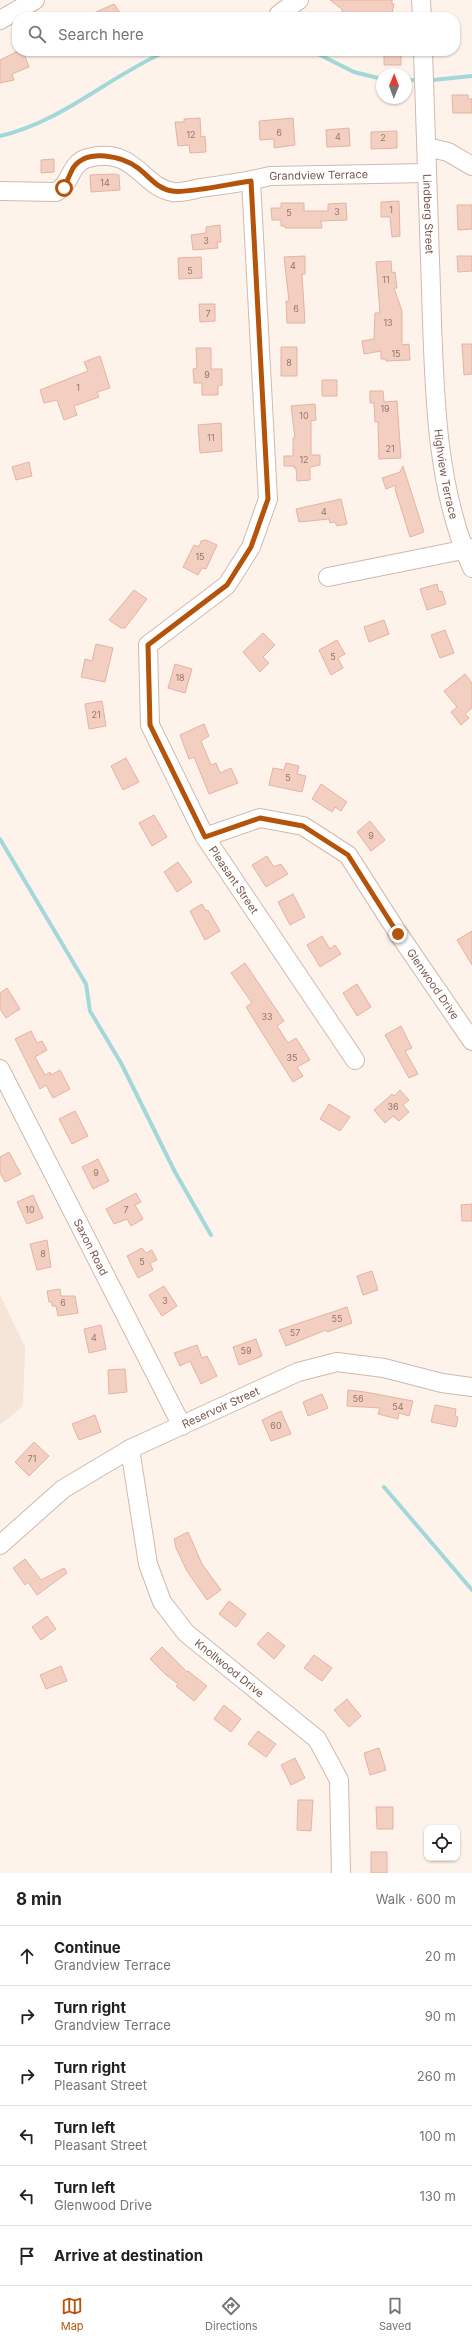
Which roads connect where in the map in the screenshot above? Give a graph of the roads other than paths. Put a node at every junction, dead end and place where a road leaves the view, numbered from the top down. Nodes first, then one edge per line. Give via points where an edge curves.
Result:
1 (35, 0) edge
2 (299, 0) edge
3 (421, 0) edge
4 (14, 12) edge
5 (282, 12) edge
6 (422, 12) edge
7 (12, 13) edge
8 (0, 20) edge
9 (423, 56) edge
10 (427, 147) junction
11 (472, 166) edge
12 (427, 173) junction
13 (251, 181) junction
14 (0, 191) edge
15 (434, 376) joint
16 (468, 549) edge
17 (472, 568) edge
18 (328, 577) dead end
19 (205, 837) junction
20 (472, 1041) edge
21 (355, 1060) dead end
22 (0, 1069) edge
23 (472, 1387) edge
24 (182, 1426) junction
25 (130, 1449) junction
26 (0, 1545) edge
27 (341, 1873) edge

1 - 4 street
2 - 5 street
3 - 6 street
7 - 8 street
9 - 10 street, Lindberg Street
10 - 11 street via 448,152
10 - 12 street, Lindberg Street
12 - 13 street, Grandview Terrace via 306,174 270,176
12 - 15 street, Lindberg Street
13 - 14 street, Grandview Terrace via 173,192 155,183 127,161 118,157 100,157 87,158 80,162 64,188 56,192
13 - 19 street, Pleasant Street via 268,499 251,547 227,585 148,645 150,725
15 - 16 street, Highview Terrace via 443,463
16 - 17 street, Highview Terrace
16 - 18 street
19 - 20 street, Glenwood Drive via 260,818 303,826 348,855 398,934
19 - 21 street, Pleasant Street
22 - 24 street, Saxon Road
23 - 24 street, Reservoir Street via 442,1383 384,1368 337,1362 298,1372
24 - 25 street, Reservoir Street
25 - 26 street, Reservoir Street via 63,1489
25 - 27 street, Knollwood Drive via 148,1564 162,1602 186,1633 317,1740 339,1780

